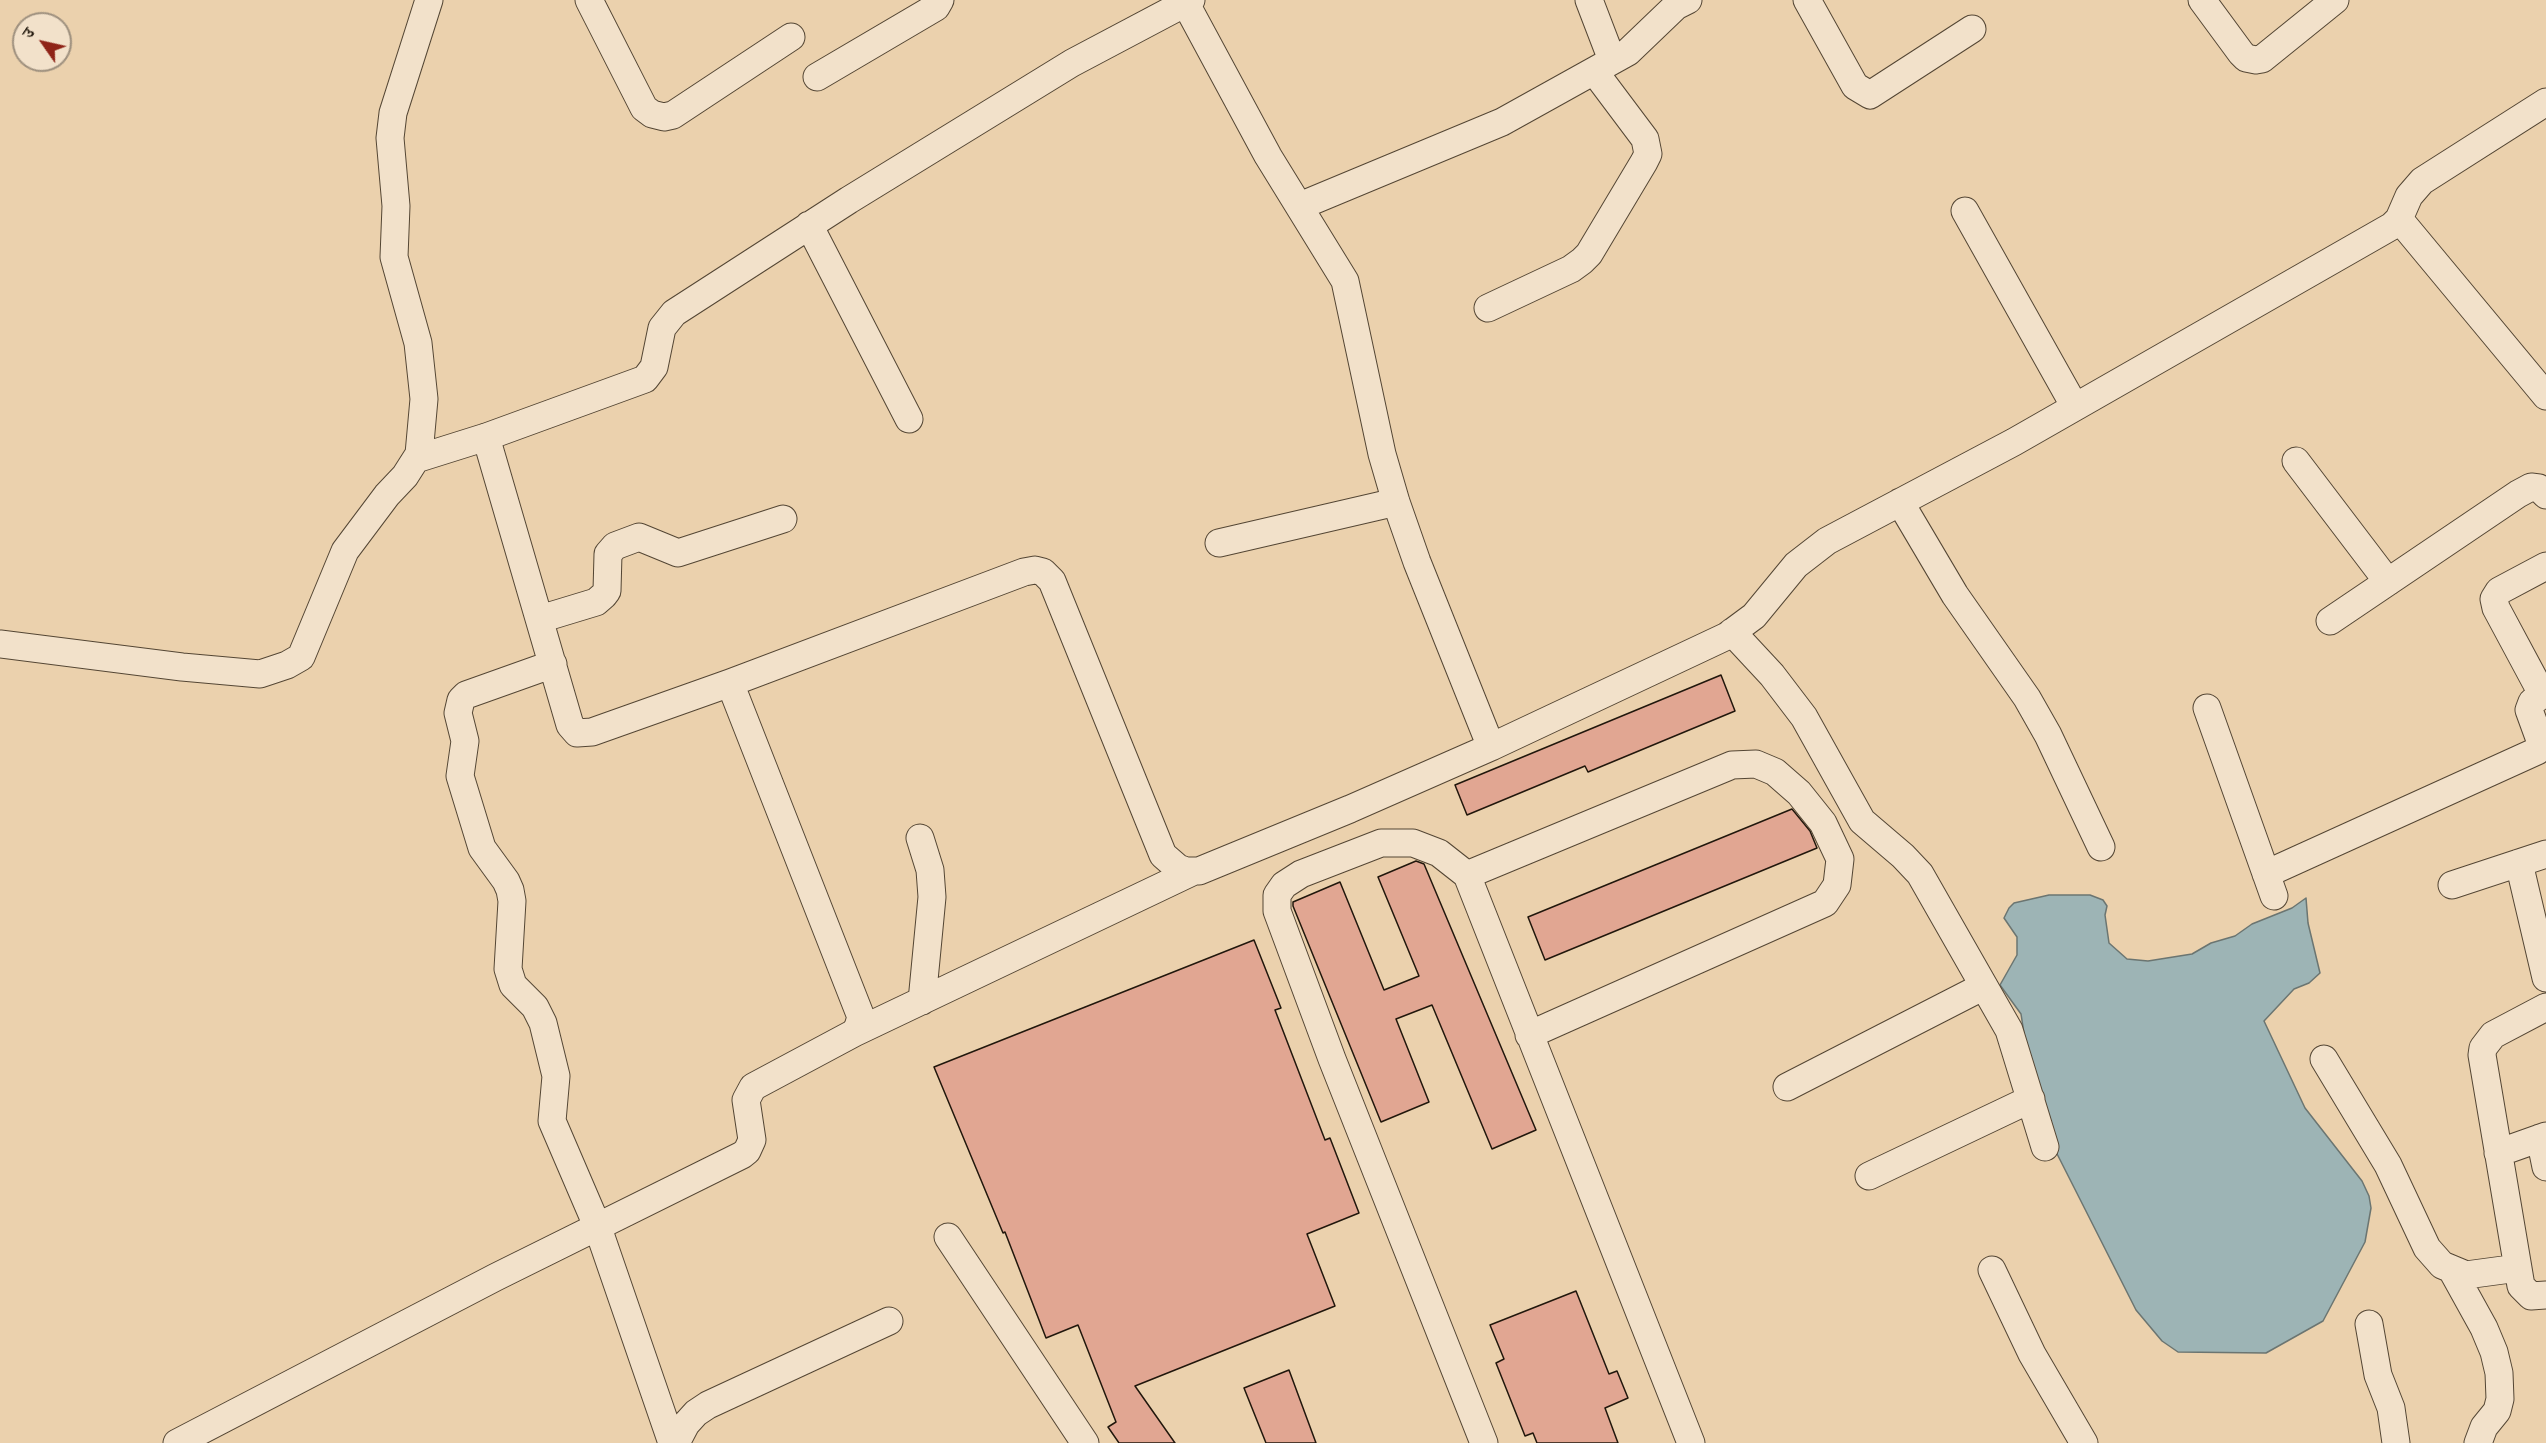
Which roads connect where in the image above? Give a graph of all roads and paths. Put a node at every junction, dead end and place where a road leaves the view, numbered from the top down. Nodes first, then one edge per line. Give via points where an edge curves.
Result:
1 (429, 0) edge
2 (589, 0) edge
3 (940, 0) edge
4 (1589, 0) edge
5 (1688, 0) edge
6 (1806, 0) edge
7 (2202, 0) edge
8 (2335, 0) edge
9 (1188, 1) edge
10 (1972, 29) dead end
11 (790, 37) dead end
12 (1603, 66) junction
13 (817, 77) dead end
14 (2546, 102) edge
15 (1300, 206) junction
16 (1965, 211) dead end
17 (2399, 219) junction
18 (810, 225) junction
19 (1488, 308) dead end
20 (2546, 396) edge
21 (2075, 407) junction
22 (909, 419) dead end
23 (486, 436) junction
24 (416, 459) junction
25 (2296, 461) dead end
26 (2546, 495) edge
27 (1396, 502) junction
28 (1900, 502) junction
29 (783, 519) dead end
30 (1219, 543) dead end
31 (2546, 566) edge
32 (2388, 582) junction
33 (540, 619) junction
34 (2330, 621) dead end
35 (1732, 632) junction
36 (0, 644) edge
37 (553, 664) junction
38 (730, 683) junction
39 (2207, 708) dead end
40 (2539, 713) edge
41 (1491, 747) junction
42 (2543, 749) edge
43 (920, 838) dead end
44 (2102, 847) dead end
45 (2546, 854) edge
46 (2519, 863) junction
47 (1192, 872) junction
48 (1467, 875) junction
49 (2452, 885) dead end
50 (2546, 978) edge
51 (1984, 986) junction
52 (922, 1001) junction
53 (2546, 1007) edge
54 (854, 1033) junction
55 (1529, 1035) junction
56 (2324, 1059) dead end
57 (1787, 1087) dead end
58 (2031, 1099) junction
59 (2543, 1137) edge
60 (2045, 1147) dead end
61 (2498, 1153) junction
62 (2546, 1167) edge
63 (1869, 1176) dead end
64 (598, 1228) junction
65 (948, 1237) dead end
66 (2518, 1268) junction
67 (1992, 1270) dead end
68 (2453, 1272) junction
69 (2546, 1294) edge
70 (890, 1321) dead end
71 (2369, 1324) dead end
72 (177, 1443) edge
73 (674, 1443) edge
74 (1085, 1443) edge
75 (1484, 1443) edge
76 (1691, 1443) edge
77 (2084, 1443) edge
78 (2396, 1443) edge
79 (2478, 1443) edge

1 - 24 street via 393,113 390,138 396,206 394,257 418,343 424,399
2 - 11 street via 644,108 664,117 673,115
3 - 13 street via 936,7
4 - 12 street
5 - 12 street via 1676,6 1628,52
6 - 10 street via 1855,86 1870,95
7 - 8 street via 2241,53 2256,60
9 - 15 street via 1268,156
9 - 18 street via 1072,63
12 - 15 street via 1502,122
12 - 19 street via 1645,139 1648,154 1582,261
14 - 17 street via 2422,181 2409,196
15 - 27 street via 1345,281
16 - 21 street
17 - 20 street
17 - 21 street
18 - 22 street
18 - 23 street via 669,317 662,328 654,368 645,379
21 - 28 street
23 - 24 street
23 - 33 street
24 - 36 street via 345,551 301,657 287,665 260,674
25 - 32 street
26 - 32 street via 2531,486
27 - 30 street
27 - 41 street
28 - 35 street via 1811,552 1754,616
28 - 44 street via 1955,595 2027,698
29 - 33 street via 678,553 639,537 615,546 608,554 604,595 596,602
31 - 40 street via 2499,591 2494,599 2540,690 2540,696 2530,705
32 - 34 street
33 - 37 street
35 - 41 street
35 - 51 street via 1804,717 1862,821 1920,874
37 - 38 street via 570,724 573,730 584,734
37 - 64 street via 461,700 458,713 465,741 460,776 482,848 510,890 510,978 535,1006 543,1023 557,1083 552,1121
38 - 47 street via 1024,572 1042,572 1052,581 1163,855 1178,868
38 - 54 street via 861,1017
39 - 42 street via 2270,885
40 - 42 street
41 - 47 street via 1339,814
43 - 52 street via 930,870 932,897
45 - 46 street
46 - 49 street
46 - 50 street
47 - 52 street
48 - 55 street
48 - 55 street via 1732,765 1756,764 1775,772 1799,793 1823,823 1840,858 1837,885 1825,903
48 - 75 street via 1439,853 1413,843 1380,843 1301,874 1284,885 1277,895 1277,911
51 - 57 street
51 - 58 street via 2009,1030
52 - 54 street
53 - 61 street via 2493,1035 2483,1048
54 - 64 street via 753,1087 746,1100 752,1140 742,1155
55 - 76 street
56 - 68 street via 2388,1165 2427,1248
58 - 60 street
58 - 63 street
59 - 61 street
59 - 62 street
61 - 66 street
64 - 72 street
64 - 73 street
65 - 74 street
66 - 68 street via 2466,1275
66 - 69 street via 2521,1286 2527,1293
67 - 77 street via 2032,1354
68 - 79 street via 2484,1328 2499,1373 2497,1411 2484,1427
70 - 73 street via 708,1405 696,1413
71 - 78 street

